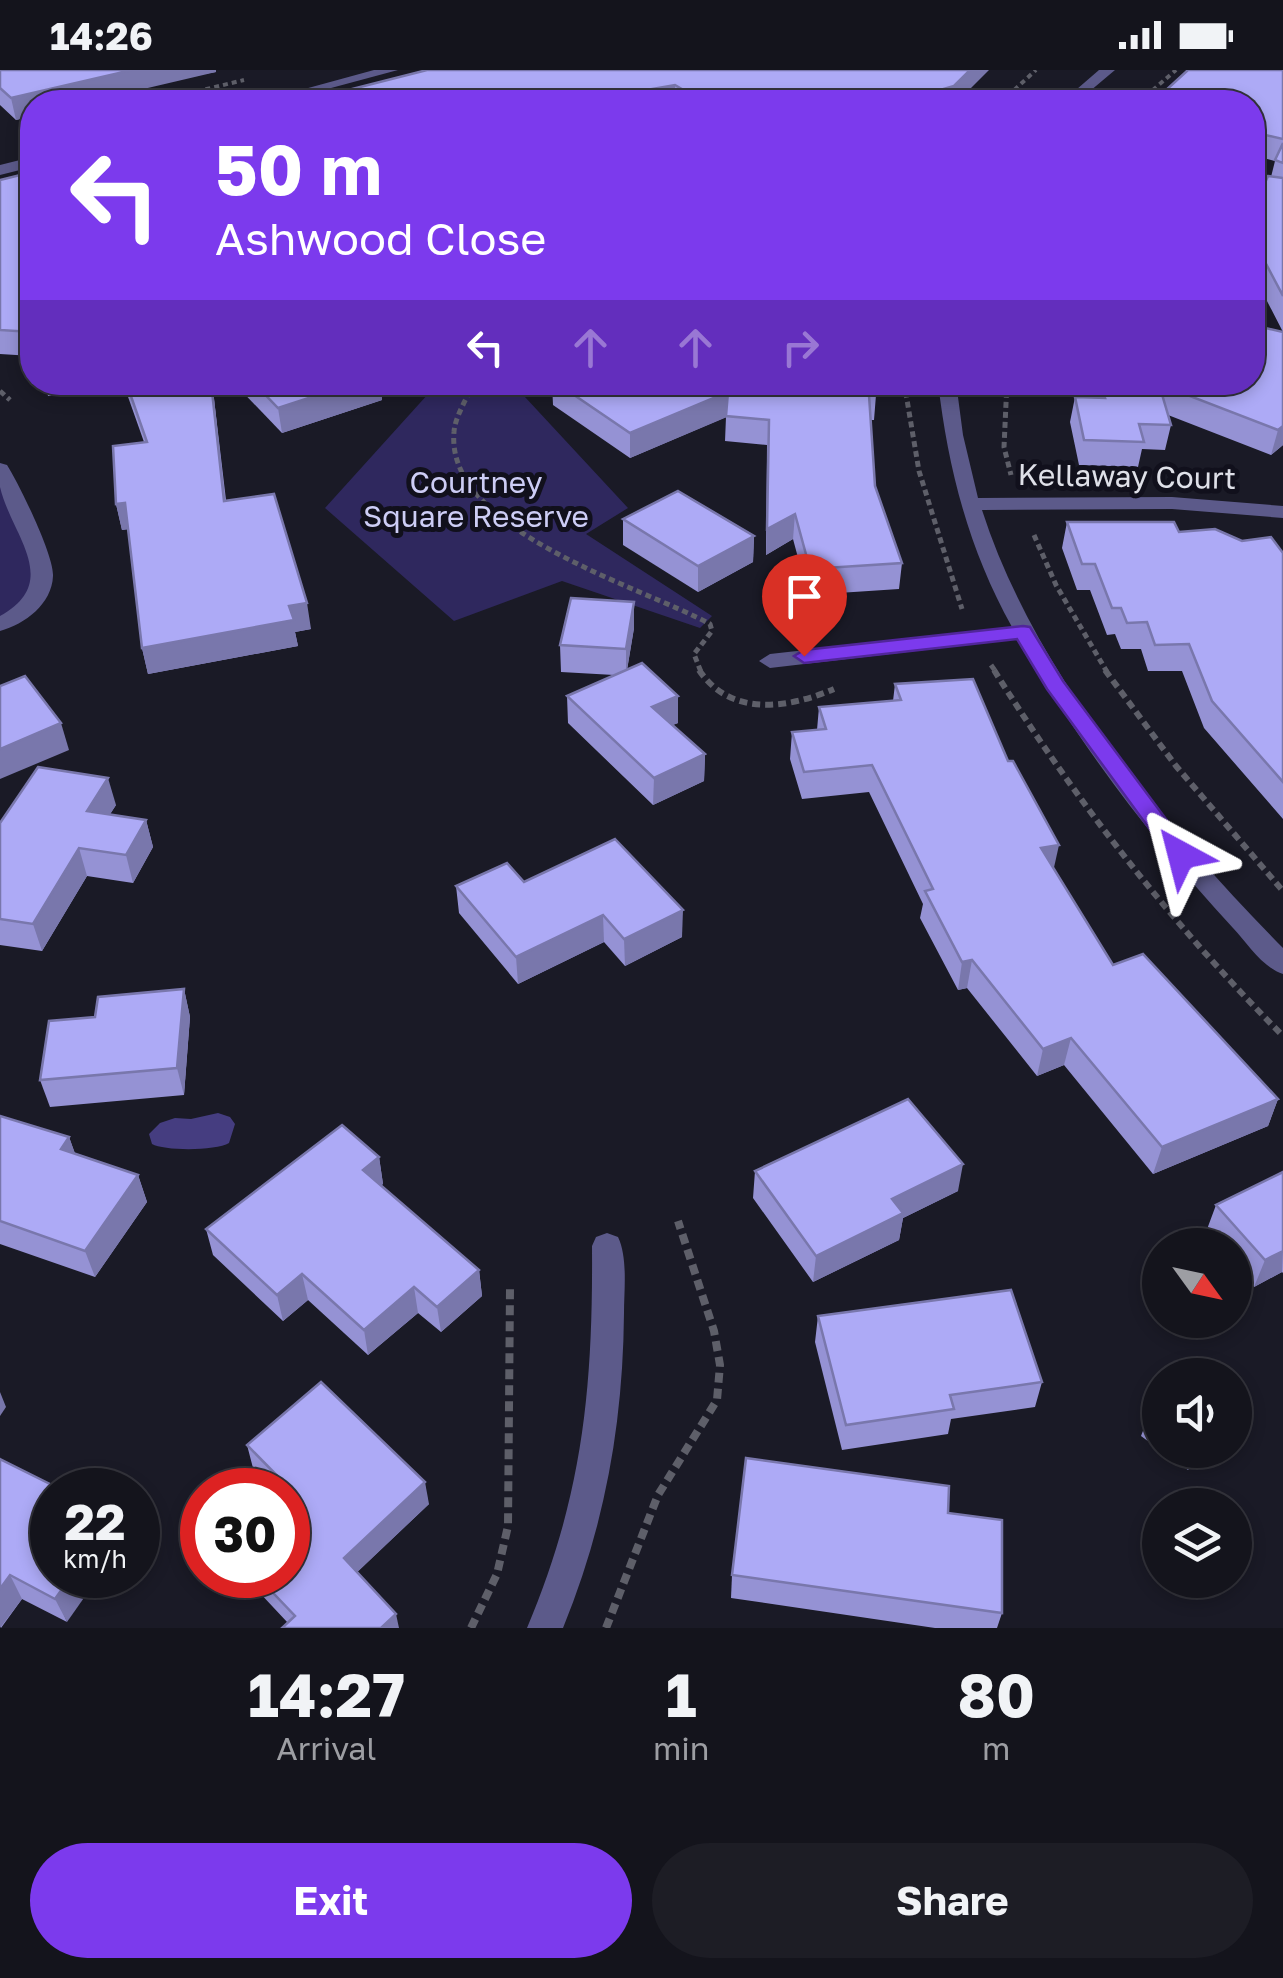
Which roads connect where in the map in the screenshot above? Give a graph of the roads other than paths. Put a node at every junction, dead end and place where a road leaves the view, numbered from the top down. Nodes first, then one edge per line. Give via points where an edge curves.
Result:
1 (336, 70) edge
2 (392, 70) edge
3 (1108, 70) edge
4 (352, 80) junction
5 (312, 90) edge
6 (1084, 90) edge
7 (948, 395) edge
8 (0, 469) edge
9 (970, 504) junction
10 (1283, 512) edge
11 (0, 624) edge
12 (1023, 632) junction
13 (770, 660) dead end
14 (1283, 964) edge
15 (607, 1246) dead end
16 (546, 1628) edge

1 - 4 street
2 - 4 street
3 - 6 street
4 - 5 street
7 - 9 street
8 - 11 street via 43,572 34,601
9 - 10 street, Kellaway Court via 1172,503
9 - 12 street
12 - 13 street
12 - 14 street via 1181,855
15 - 16 street via 602,1438 571,1568

